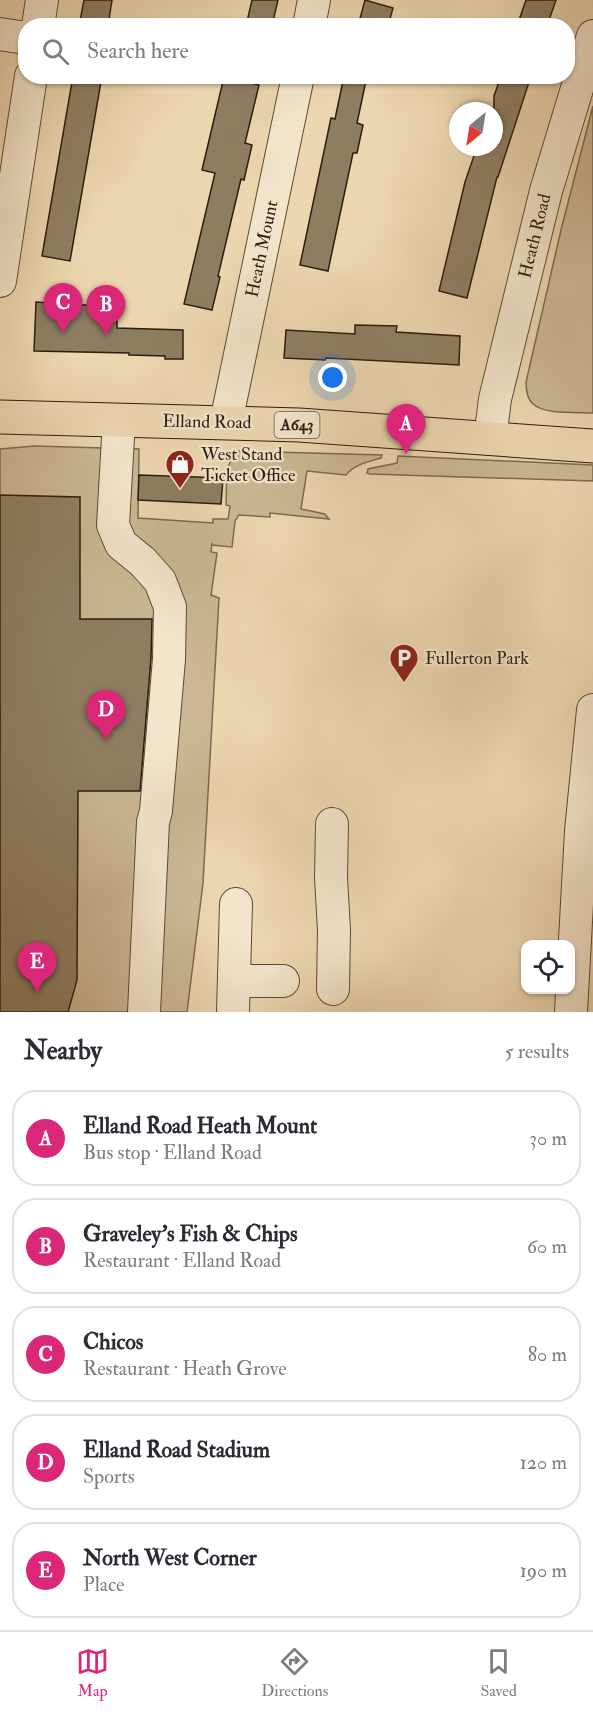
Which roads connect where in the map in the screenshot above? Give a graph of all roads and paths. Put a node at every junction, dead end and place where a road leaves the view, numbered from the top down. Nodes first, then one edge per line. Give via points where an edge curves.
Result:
1 (42, 0) edge
2 (314, 0) edge
3 (39, 18) edge
4 (311, 18) edge
5 (0, 34) edge
6 (593, 36) edge
7 (18, 37) edge
8 (30, 84) edge
9 (296, 84) edge
10 (0, 281) edge
11 (0, 417) edge
12 (119, 420) junction
13 (226, 422) junction
14 (490, 439) junction
15 (593, 446) edge
16 (593, 710) edge
17 (332, 824) dead end
18 (587, 832) edge
19 (236, 904) dead end
20 (234, 981) junction
21 (283, 981) dead end
22 (333, 989) dead end
23 (144, 1012) edge
24 (233, 1012) edge
25 (570, 1012) edge

1 - 3 street
2 - 4 street
5 - 7 street
6 - 14 street, Heath Road via 546,191 495,399
8 - 10 street
9 - 13 street, Heath Mount
11 - 12 main road, Elland Road / A643
12 - 13 main road, Elland Road / A643
12 - 23 street via 113,525 121,544 159,581 170,607 169,659 153,822
13 - 14 main road, Elland Road / A643
14 - 15 main road, Elland Road / A643
16 - 18 street
17 - 22 street
18 - 25 street
19 - 20 street
20 - 21 street
20 - 24 street

